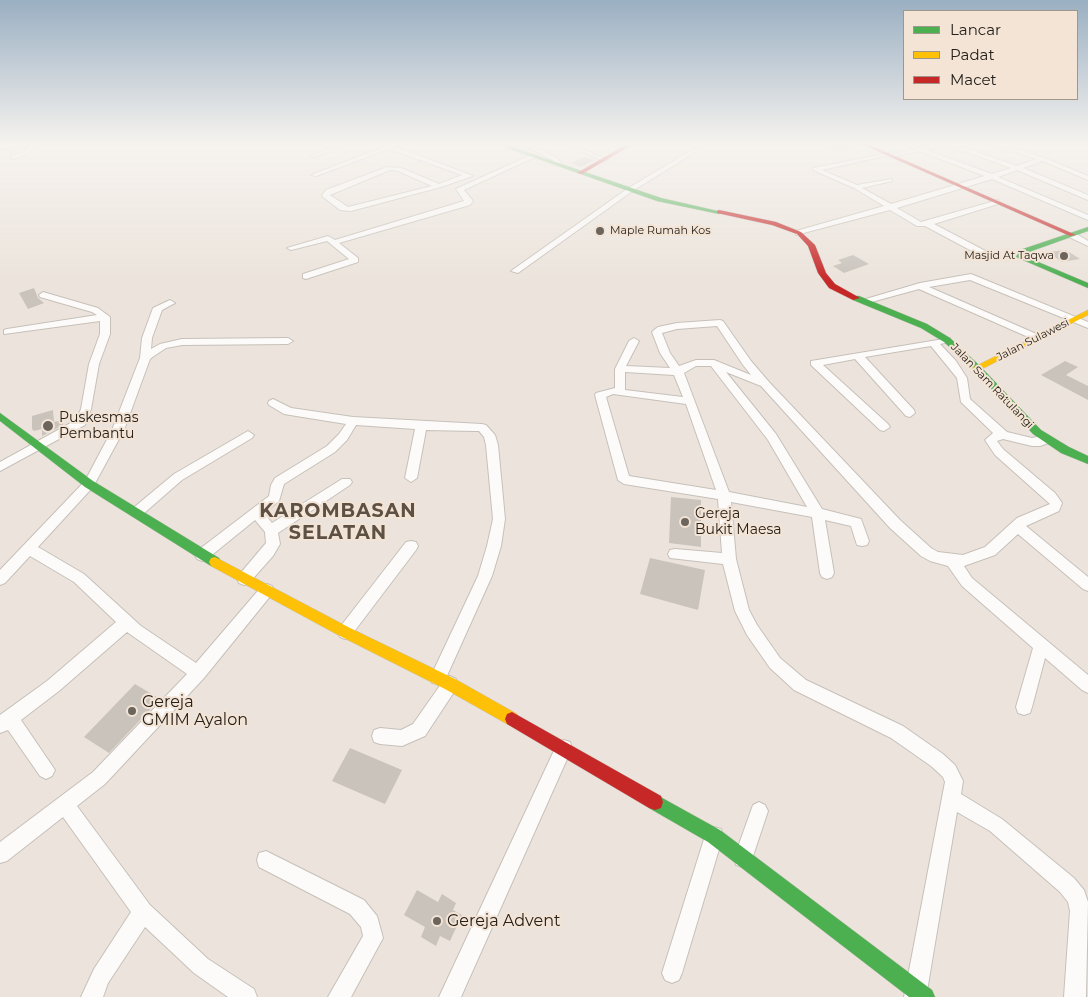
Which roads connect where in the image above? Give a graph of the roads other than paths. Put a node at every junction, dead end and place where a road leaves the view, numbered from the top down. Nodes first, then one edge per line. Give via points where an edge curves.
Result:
1 (335, 190) edge
2 (426, 190) edge
3 (460, 190) edge
4 (630, 190) joint
5 (860, 190) edge
6 (952, 190) edge
7 (967, 190) edge
8 (1028, 190) edge
9 (1068, 190) edge
10 (1088, 198) edge
11 (995, 202) junction
12 (890, 207) junction
13 (1088, 218) edge
14 (927, 224) junction
15 (1088, 229) edge
16 (799, 233) junction
17 (1072, 235) junction
18 (335, 242) junction
19 (1088, 244) edge
20 (291, 248) dead end
21 (990, 257) dead end
22 (515, 271) dead end
23 (306, 276) dead end
24 (964, 276) junction
25 (920, 286) junction
26 (1088, 286) edge
27 (43, 295) dead end
28 (943, 297) junction
29 (864, 301) junction
30 (170, 304) dead end
31 (1088, 312) edge
32 (105, 317) junction
33 (1074, 319) junction
34 (1088, 325) edge
35 (6, 332) dead end
36 (1038, 338) junction
37 (947, 340) junction
38 (288, 341) dead end
39 (634, 341) dead end
40 (934, 343) junction
41 (858, 356) junction
42 (145, 358) junction
43 (714, 363) junction
44 (977, 368) junction
45 (620, 369) junction
46 (678, 372) junction
47 (765, 384) junction
48 (620, 392) junction
49 (689, 401) junction
50 (272, 402) dead end
51 (910, 413) dead end
52 (0, 416) edge
53 (352, 421) junction
54 (421, 426) junction
55 (884, 427) dead end
56 (248, 435) dead end
57 (1003, 435) junction
58 (1047, 439) junction
59 (41, 446) junction
60 (1088, 460) edge
61 (0, 467) edge
62 (411, 478) dead end
63 (346, 482) dead end
64 (89, 484) junction
65 (724, 496) junction
66 (137, 512) junction
67 (258, 513) junction
68 (818, 514) junction
69 (1017, 526) junction
70 (271, 531) junction
71 (862, 541) dead end
72 (411, 546) dead end
73 (28, 548) junction
74 (675, 554) dead end
75 (202, 555) junction
76 (729, 559) junction
77 (952, 561) junction
78 (827, 573) dead end
79 (0, 579) edge
80 (244, 579) junction
81 (1088, 585) edge
82 (267, 590) junction
83 (126, 623) junction
84 (344, 632) junction
85 (1041, 646) junction
86 (198, 673) junction
87 (444, 681) junction
88 (1088, 685) edge
89 (1024, 707) dead end
90 (5, 722) edge
91 (380, 736) dead end
92 (564, 748) junction
93 (46, 770) dead end
94 (951, 798) junction
95 (65, 804) junction
96 (759, 811) dead end
97 (714, 836) junction
98 (0, 854) edge
99 (743, 858) junction
100 (266, 860) dead end
101 (143, 912) junction
102 (672, 973) dead end
103 (919, 995) edge
104 (92, 997) edge
105 (246, 997) edge
106 (340, 997) edge
107 (450, 997) edge
108 (1075, 997) edge

1 - 2 street via 326,195 343,208 352,209
3 - 18 street via 468,203
4 - 16 main road via 678,205 774,223
4 - 22 street
5 - 12 street
6 - 12 street
7 - 11 main road
8 - 13 street
9 - 10 street
11 - 14 street
11 - 17 main road
12 - 14 street via 917,223
12 - 16 street
14 - 21 street
15 - 17 main road
16 - 29 main road, Jalan Sam Ratulangi via 811,245 822,273 832,286
17 - 19 street
17 - 26 main road via 1022,252 1020,257
18 - 20 street via 323,239
18 - 23 street via 355,261
24 - 25 street
24 - 28 street via 942,287
24 - 33 street
25 - 28 street
25 - 29 street
27 - 32 street via 84,306
28 - 36 street
29 - 37 main road, Jalan Sam Ratulangi via 924,326
30 - 42 street via 158,308 147,338
31 - 33 main road, Jalan Sulawesi
32 - 35 street
32 - 59 street via 105,334 94,364 81,422
33 - 34 street
33 - 36 main road, Jalan Sulawesi
36 - 44 main road, Jalan Sulawesi
37 - 40 street
37 - 44 main road, Jalan Sam Ratulangi
38 - 42 street via 182,342 158,348
39 - 45 street
40 - 41 street
40 - 57 street via 960,374 965,400
41 - 51 street
41 - 55 street via 815,363
42 - 64 street via 118,430
43 - 46 street via 696,363
43 - 47 street
43 - 68 street via 772,437
44 - 58 main road, Jalan Sam Ratulangi via 1020,416
45 - 46 street
45 - 48 street
46 - 47 street via 665,353 657,332 677,326 717,323 722,325
46 - 49 street
47 - 77 street via 895,524 926,552
48 - 49 street
48 - 65 street via 607,391 600,398 624,480
49 - 65 street
50 - 53 street via 288,411
52 - 59 main road
53 - 54 street
53 - 67 street via 331,449 279,481 275,498
54 - 62 street
54 - 87 street via 475,427 482,428 489,435 499,519 485,576
56 - 66 street via 173,480
57 - 58 street via 1032,442
57 - 69 street via 990,440 1051,496 1056,506
58 - 60 main road, Jalan Sam Ratulangi
59 - 61 street
59 - 64 main road
63 - 70 street
64 - 66 main road
64 - 73 street
65 - 68 street
65 - 76 street
66 - 75 main road
67 - 70 street
67 - 75 street
68 - 71 street via 856,523
68 - 78 street
69 - 77 street via 990,551 963,561
69 - 81 street
70 - 80 street via 273,544
72 - 84 street
73 - 79 street
73 - 83 street via 79,578
74 - 76 street
75 - 80 main road
76 - 94 street via 742,611 775,663 800,685 897,732 937,760 954,781
77 - 85 street via 967,582
80 - 82 main road
82 - 84 main road
82 - 86 street
83 - 86 street
83 - 90 street via 53,686
84 - 87 main road
85 - 88 street
85 - 89 street
86 - 95 street via 100,778
87 - 91 street via 428,720 419,730 402,738
87 - 92 main road
90 - 93 street
92 - 97 main road
92 - 107 street
94 - 103 street
94 - 108 street via 996,825 1077,897 1080,911
95 - 98 street
95 - 101 street
96 - 99 street
97 - 99 main road
97 - 102 street
99 - 103 main road
100 - 106 street via 357,907 370,923 373,938
101 - 104 street via 101,976
101 - 105 street via 201,966

